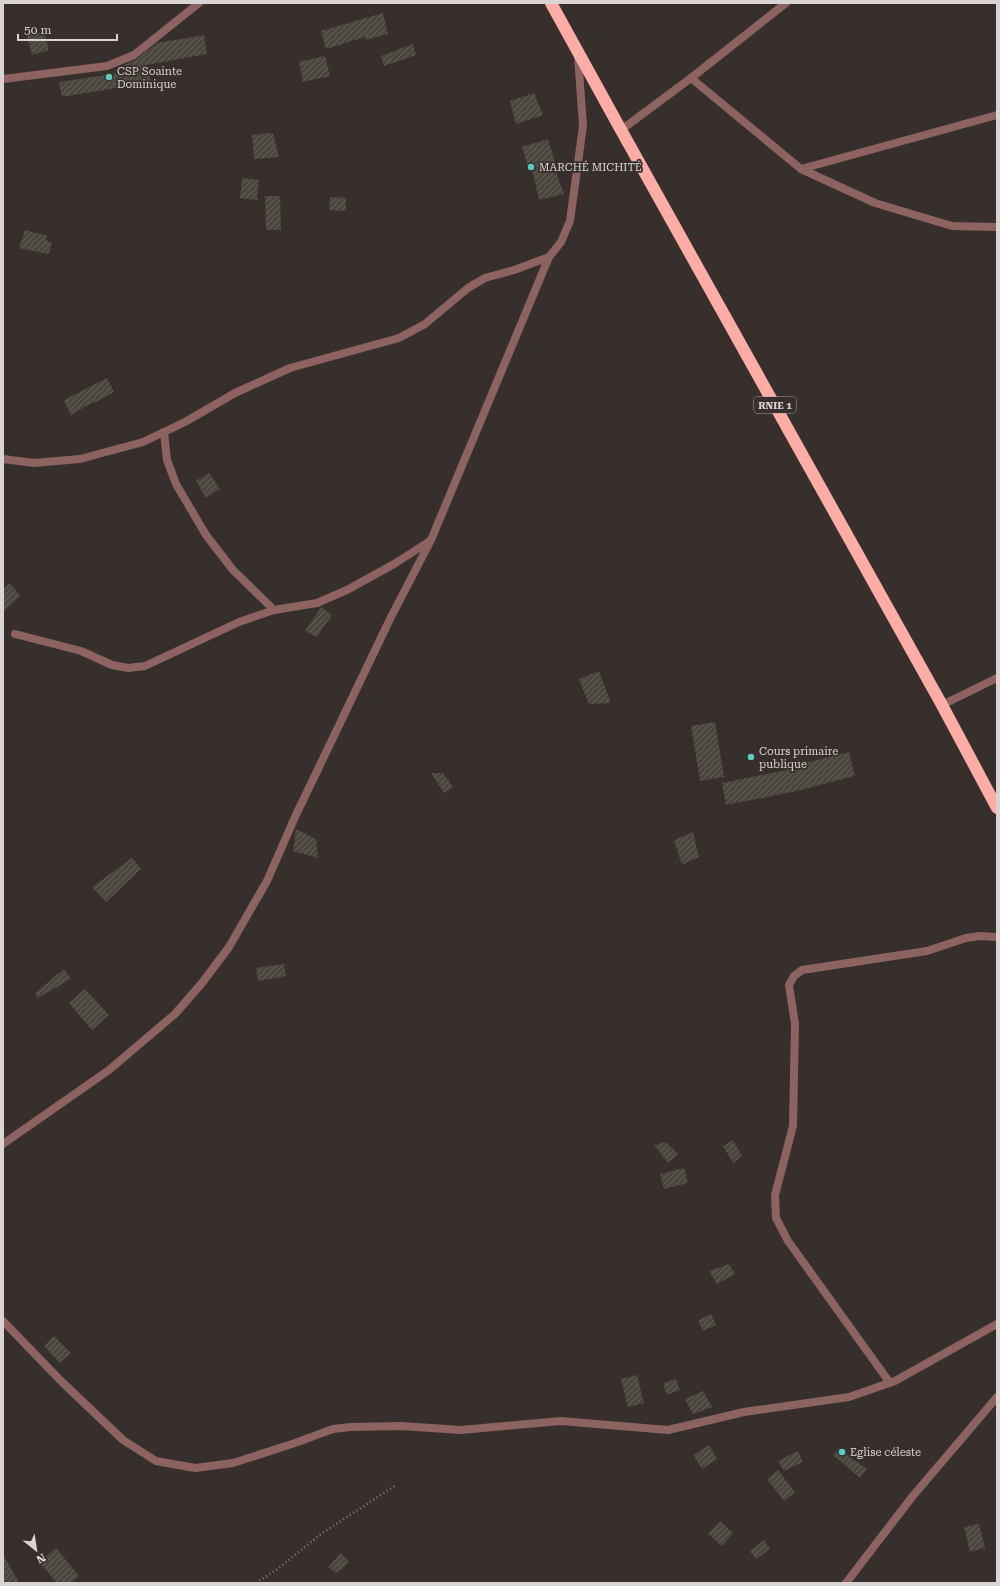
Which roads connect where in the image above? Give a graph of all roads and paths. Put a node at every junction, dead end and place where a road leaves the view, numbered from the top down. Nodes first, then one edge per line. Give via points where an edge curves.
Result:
1 (199, 3) edge
2 (551, 3) edge
3 (786, 3) edge
4 (577, 49) junction
5 (691, 78) junction
6 (3, 79) edge
7 (997, 115) edge
8 (621, 130) junction
9 (801, 169) junction
10 (997, 227) edge
11 (549, 257) junction
12 (164, 432) junction
13 (3, 459) edge
14 (431, 540) junction
15 (274, 610) junction
16 (15, 634) dead end
17 (997, 678) edge
18 (942, 705) junction
19 (997, 808) edge
20 (997, 937) edge
21 (3, 1144) edge
22 (3, 1321) edge
23 (997, 1324) edge
24 (890, 1383) junction
25 (997, 1397) edge
26 (396, 1485) dead end
27 (256, 1583) edge
28 (846, 1583) edge

1 - 6 street via 134,55 107,66
2 - 4 highway, RNIE 1
3 - 5 street
4 - 8 highway, RNIE 1
4 - 11 street via 583,126 570,221 561,242
5 - 8 street
5 - 9 street
7 - 9 street
8 - 18 highway, RNIE 1
9 - 10 street via 875,203 952,226
11 - 12 street via 485,278 468,288 425,324 399,338 290,368 234,393
11 - 14 street
12 - 13 street via 143,442 80,459 34,463
12 - 15 street via 167,460 176,484 206,535 233,570
14 - 15 street via 347,590 317,603
14 - 21 street via 367,667 266,882 229,947 175,1014 109,1070
15 - 16 street via 239,622 145,666 128,668 112,665 82,651
17 - 18 street
18 - 19 highway, RNIE 1
20 - 24 street via 966,938 927,951 802,970 794,976 789,985 795,1024 793,1126 775,1196 776,1218 788,1241
22 - 24 street via 122,1440 156,1461 195,1468 233,1463 333,1429 401,1426 461,1430 561,1421 668,1430 744,1412 849,1397
23 - 24 street
25 - 28 street via 912,1497
26 - 27 path via 322,1534

